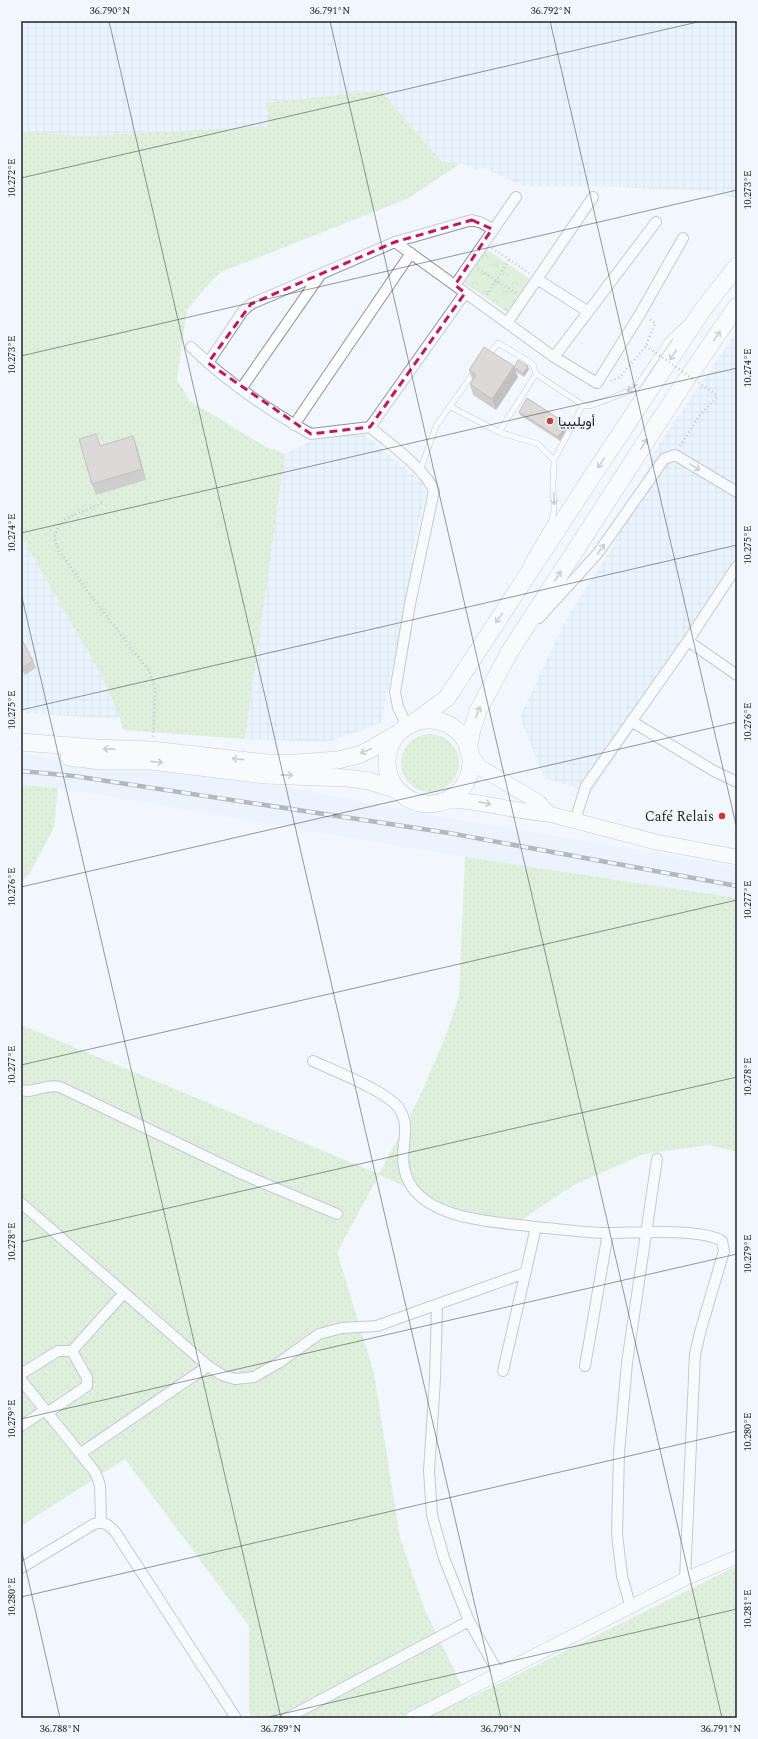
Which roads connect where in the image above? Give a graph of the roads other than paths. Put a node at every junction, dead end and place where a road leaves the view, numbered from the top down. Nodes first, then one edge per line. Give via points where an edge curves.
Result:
1 (516, 197) dead end
2 (592, 197) dead end
3 (656, 222) dead end
4 (492, 229) junction
5 (683, 238) dead end
6 (395, 242) junction
7 (411, 253) junction
8 (737, 266) edge
9 (321, 274) junction
10 (537, 279) junction
11 (455, 285) junction
12 (465, 293) junction
13 (737, 306) edge
14 (704, 308) junction
15 (587, 311) junction
16 (507, 323) junction
17 (191, 348) dead end
18 (554, 357) junction
19 (485, 359) edge
20 (208, 364) junction
21 (480, 365) edge
22 (536, 374) junction
23 (241, 389) junction
24 (583, 405) junction
25 (451, 407) junction
26 (294, 424) junction
27 (370, 427) junction
28 (499, 432) junction
29 (554, 460) junction
30 (420, 471) junction
31 (737, 492) edge
32 (736, 568) edge
33 (516, 594) junction
34 (688, 640) junction
35 (510, 651) junction
36 (737, 675) edge
37 (631, 721) junction
38 (407, 727) junction
39 (21, 742) edge
40 (21, 751) edge
41 (469, 752) junction
42 (737, 782) edge
43 (397, 790) junction
44 (446, 800) junction
45 (549, 814) junction
46 (575, 820) junction
47 (737, 857) edge
48 (313, 1062) dead end
49 (21, 1090) edge
50 (658, 1159) dead end
51 (21, 1203) edge
52 (337, 1214) dead end
53 (536, 1227) junction
54 (647, 1231) junction
55 (608, 1233) junction
56 (526, 1273) junction
57 (123, 1294) junction
58 (438, 1304) junction
59 (72, 1351) junction
60 (208, 1366) junction
61 (585, 1366) dead end
62 (503, 1371) dead end
63 (21, 1374) edge
64 (21, 1380) edge
65 (46, 1412) junction
66 (21, 1426) edge
67 (81, 1453) junction
68 (101, 1522) junction
69 (737, 1558) edge
70 (21, 1568) edge
71 (685, 1579) junction
72 (630, 1608) junction
73 (469, 1621) junction
74 (499, 1674) junction
75 (236, 1718) edge
76 (287, 1718) edge
77 (412, 1718) edge

1 - 4 street
2 - 10 street
3 - 15 street
4 - 6 street via 472,220
4 - 11 street
5 - 18 street via 597,383
6 - 7 street
6 - 9 street
7 - 11 street
7 - 26 street
8 - 14 highway
9 - 20 street via 251,304 243,311
9 - 23 street
10 - 15 street
10 - 16 street
11 - 12 street
12 - 16 street
12 - 27 street
35 -> 13 highway
14 -> 24 lane via 669,339 632,390 601,403
14 -> 33 highway
15 - 18 street
16 - 18 street
17 - 20 street
19 - 22 lane via 498,342 533,364
20 - 23 street
21 - 25 lane via 462,387
22 - 24 lane
22 - 28 lane
23 - 26 street
24 - 29 lane
25 - 28 lane
25 - 30 lane via 436,426
26 - 27 street via 311,434
27 - 30 street
28 - 29 lane via 538,444
29 -> 33 lane via 552,520 530,556
30 - 38 street via 431,482 434,491 410,604 395,692 398,707
35 -> 31 street via 598,553 664,459 675,455
32 - 34 street
33 -> 38 highway via 447,698
34 - 36 street
34 - 37 street
41 -> 35 highway via 472,729 478,711
37 - 42 street
37 - 46 street via 586,786
38 -> 39 highway via 359,754 338,760 296,763 267,763 152,750
38 - 41 highway via 432,720 451,727 464,741
38 - 43 highway via 390,748 387,766 390,779
40 -> 43 highway via 101,761 151,761 265,775 347,778 369,781
41 - 44 highway via 469,775 456,794
41 - 45 main road via 481,768 538,802
43 - 44 highway via 407,798 420,803 429,804
44 -> 45 main road via 482,802 532,813
45 - 46 main road
46 - 47 main road via 656,842
48 - 53 street via 380,1093 400,1108 404,1117 404,1167 407,1178 420,1196 434,1207 452,1214
49 - 52 street via 31,1091 53,1085 60,1087 242,1174
50 - 54 street
51 - 57 street
53 - 55 street
53 - 56 street
54 - 55 street
54 - 71 street via 716,1238 722,1241 724,1251 695,1354
54 - 72 street via 627,1363 620,1453 617,1534 622,1576
55 - 61 street
56 - 58 street
56 - 62 street
57 - 59 street
57 - 60 street
58 - 60 street via 376,1326 342,1328 319,1334 254,1377 234,1379
58 - 73 street via 429,1471 432,1514 444,1558
59 - 63 street via 58,1351
59 - 65 street via 88,1384
60 - 67 street
64 - 65 street
65 - 66 street
65 - 67 street
67 - 68 street via 99,1481
68 - 70 street
68 - 75 street via 109,1525 116,1533
69 - 71 street
71 - 72 street
72 - 74 street
73 - 74 street
73 - 76 street
74 - 77 street

